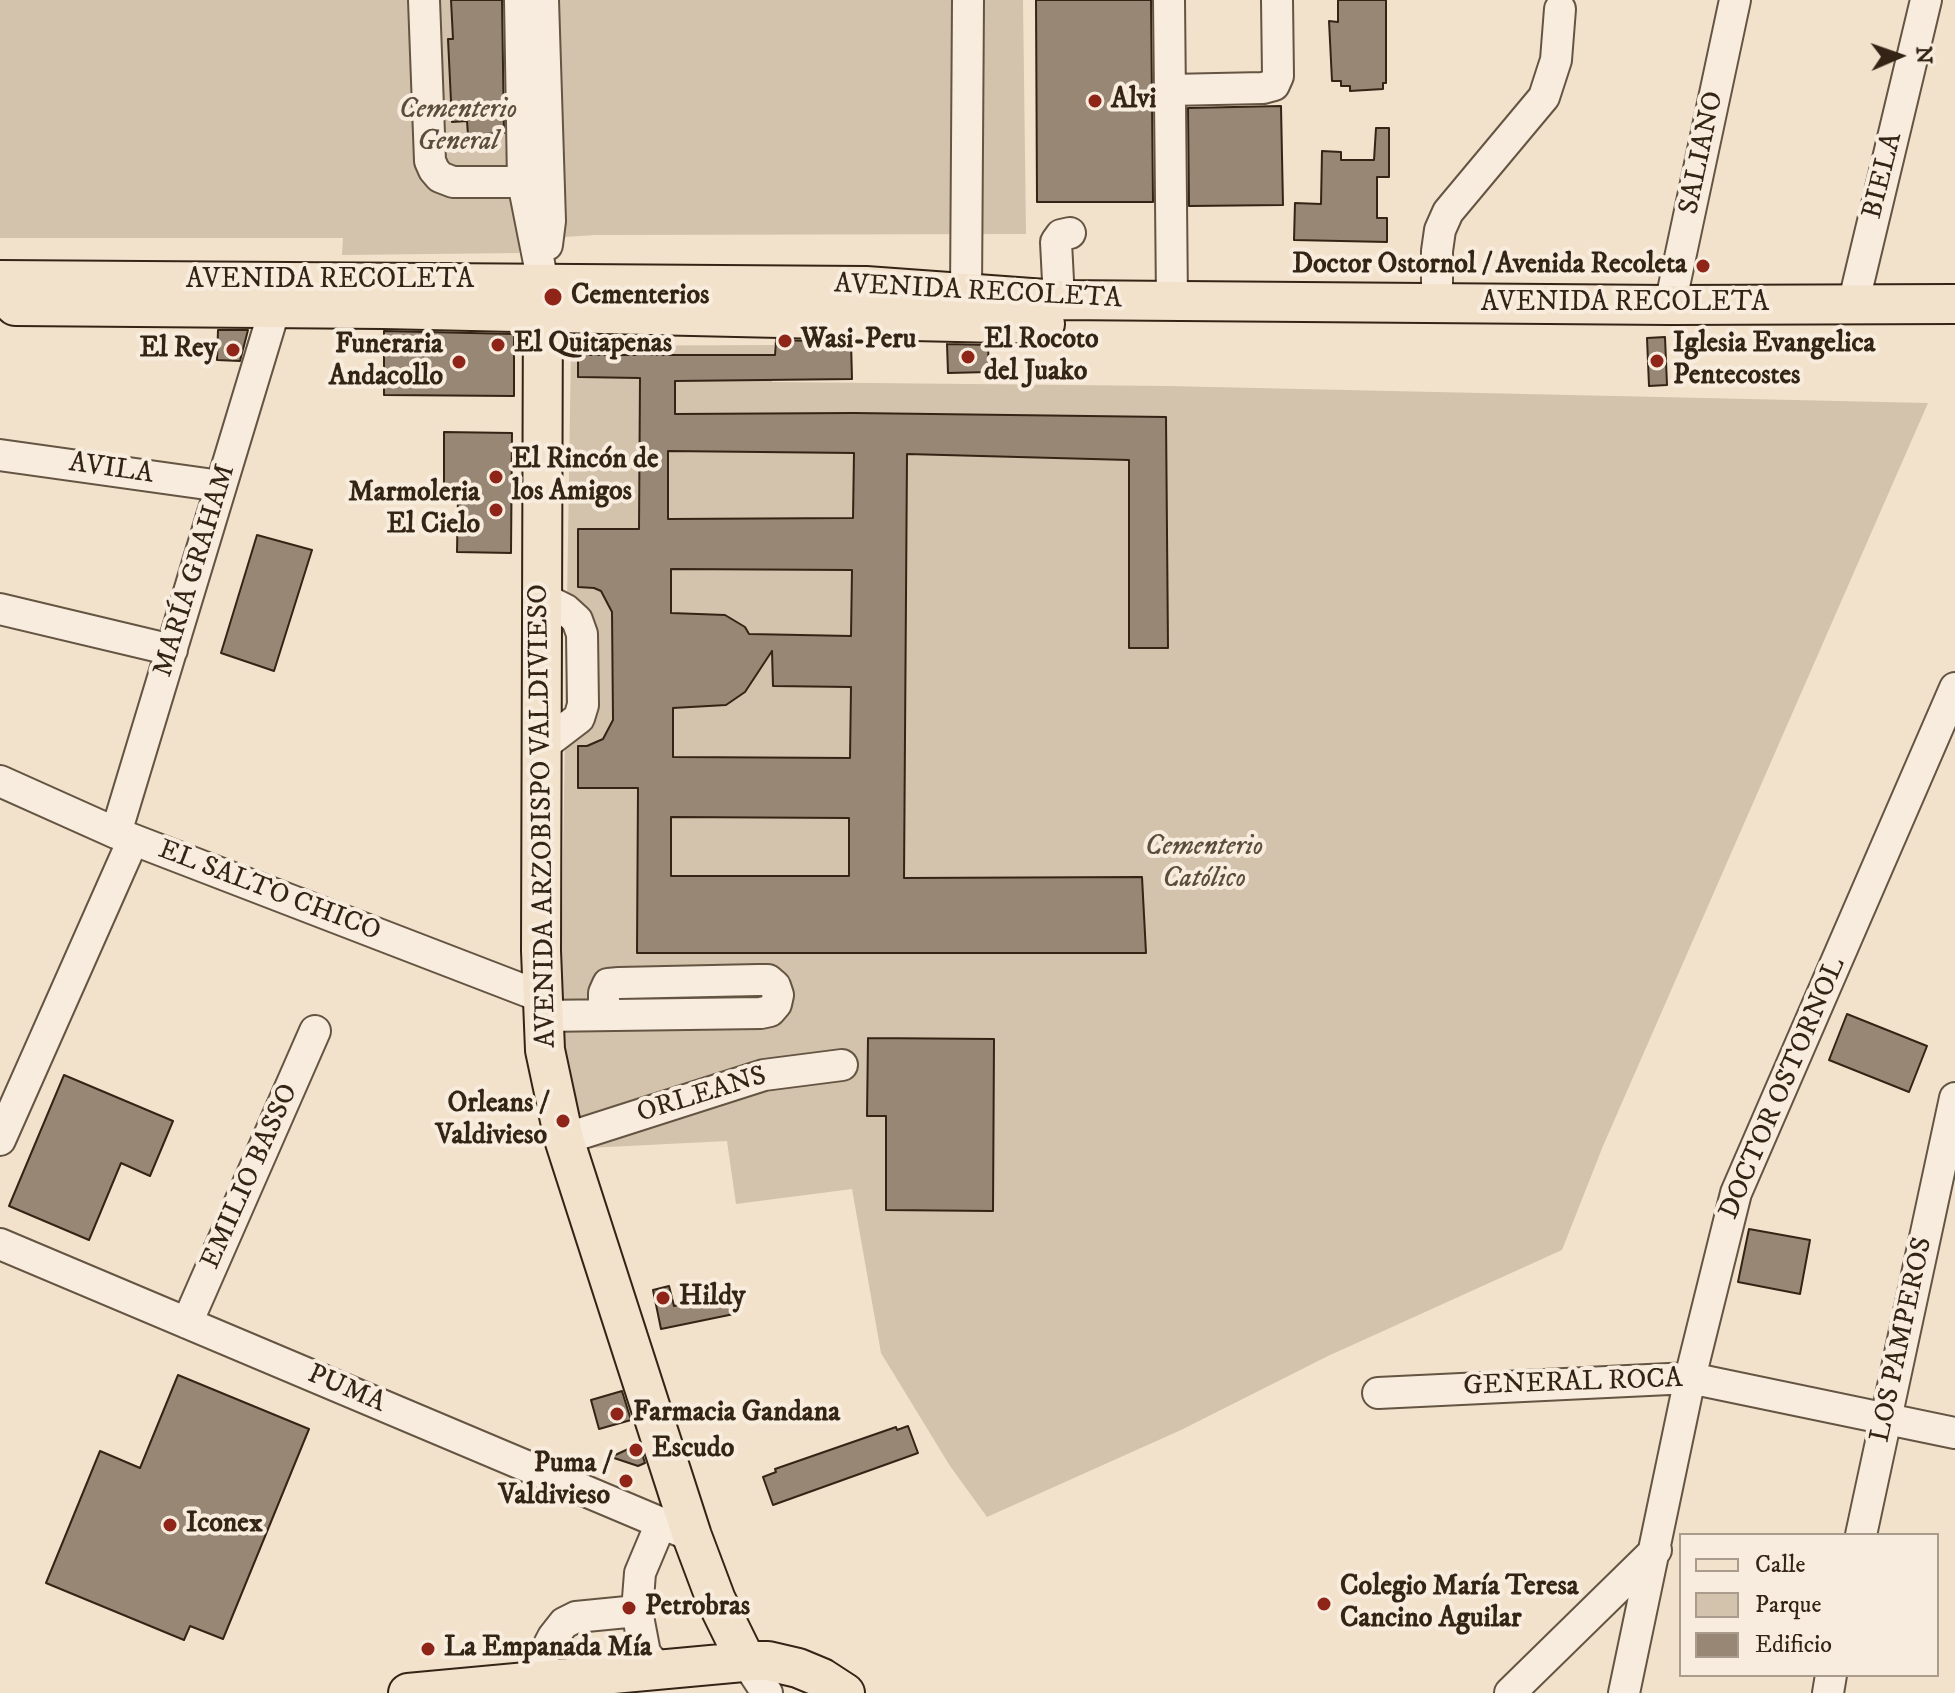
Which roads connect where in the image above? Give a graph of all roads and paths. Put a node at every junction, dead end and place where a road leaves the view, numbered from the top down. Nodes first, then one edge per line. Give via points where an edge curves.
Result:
1 (424, 0) edge
2 (520, 0) edge
3 (543, 0) edge
4 (968, 0) edge
5 (1169, 0) edge
6 (1277, 0) edge
7 (1735, 0) edge
8 (1926, 0) edge
9 (1560, 9) dead end
10 (1170, 90) junction
11 (523, 182) junction
12 (1070, 233) dead end
13 (0, 280) edge
14 (966, 293) junction
15 (543, 298) junction
16 (1059, 300) junction
17 (1172, 300) junction
18 (1437, 304) junction
19 (1955, 304) edge
20 (1670, 305) junction
21 (1853, 305) junction
22 (0, 306) edge
23 (275, 308) junction
24 (1955, 325) edge
25 (0, 455) edge
26 (221, 486) junction
27 (0, 609) edge
28 (172, 650) junction
29 (1955, 688) edge
30 (1947, 725) edge
31 (0, 781) edge
32 (125, 837) junction
33 (542, 1006) junction
34 (604, 1015) junction
35 (315, 1031) dead end
36 (842, 1065) dead end
37 (1955, 1098) edge
38 (564, 1139) junction
39 (0, 1140) edge
40 (0, 1244) edge
41 (187, 1323) junction
42 (1690, 1378) junction
43 (1378, 1393) dead end
44 (1886, 1419) junction
45 (1955, 1433) edge
46 (677, 1530) junction
47 (1861, 1533) edge
48 (1656, 1550) junction
49 (637, 1611) junction
50 (746, 1661) junction
51 (659, 1670) junction
52 (536, 1681) junction
53 (408, 1693) edge
54 (720, 1693) edge
55 (767, 1693) edge
56 (845, 1693) edge
57 (1510, 1693) edge
58 (1624, 1693) edge

1 - 11 street via 434,170 453,182
2 - 11 street
3 - 15 street via 550,221
4 - 14 street
5 - 10 street
6 - 10 street via 1274,85
7 - 20 street, SALIANO
8 - 21 street, BIELA
9 - 18 street via 1556,60 1544,97 1448,212 1440,230
10 - 17 street
11 - 15 street
12 - 16 street via 1056,242
13 - 15 main road, AVENIDA RECOLETA
14 - 15 main road, AVENIDA RECOLETA via 866,286
14 - 16 main road, AVENIDA RECOLETA
15 - 23 main road, AVENIDA RECOLETA
15 - 24 main road, AVENIDA RECOLETA via 1059,324
15 - 33 main road, AVENIDA ARZOBISPO VALDIVIESO
16 - 17 main road, AVENIDA RECOLETA
17 - 18 main road, AVENIDA RECOLETA
18 - 20 main road, AVENIDA RECOLETA
19 - 21 main road, AVENIDA RECOLETA
20 - 21 main road, AVENIDA RECOLETA
22 - 23 main road, AVENIDA RECOLETA
23 - 26 street, MARÍA GRAHAM
25 - 26 street, AVILA
26 - 28 street, MARÍA GRAHAM
27 - 28 street
28 - 32 street, MARÍA GRAHAM
29 - 30 street, DOCTOR OSTORNOL
30 - 42 street, DOCTOR OSTORNOL via 1736,1193
31 - 32 street, EL SALTO CHICO
32 - 33 street, EL SALTO CHICO
32 - 39 street, MARÍA GRAHAM
33 - 34 street
33 - 38 main road, AVENIDA ARZOBISPO VALDIVIESO via 550,1079
34 - 34 street via 761,1013 770,1011 778,995 768,980 608,984
35 - 41 street, EMILIO BASSO
36 - 38 street, ORLEANS via 764,1075
37 - 44 street, LOS PAMPEROS
38 - 46 main road, AVENIDA ARZOBISPO VALDIVIESO
40 - 41 street, PUMA
41 - 46 street, PUMA
42 - 43 street, GENERAL ROCA
42 - 44 street, GENERAL ROCA
42 - 48 street, DOCTOR OSTORNOL
44 - 45 street, GENERAL ROCA
44 - 47 street, LOS PAMPEROS
46 - 49 street via 640,1573
46 - 50 main road, AVENIDA ARZOBISPO VALDIVIESO
48 - 57 street
48 - 58 street, DOCTOR OSTORNOL
49 - 51 street via 645,1653
49 - 52 street via 564,1623 541,1660
50 - 51 main road
50 - 54 main road via 739,1678
50 - 55 street, AVENIDA ARZOBISPO VALDIVIESO
50 - 56 main road via 798,1668
51 - 52 main road
52 - 53 main road

